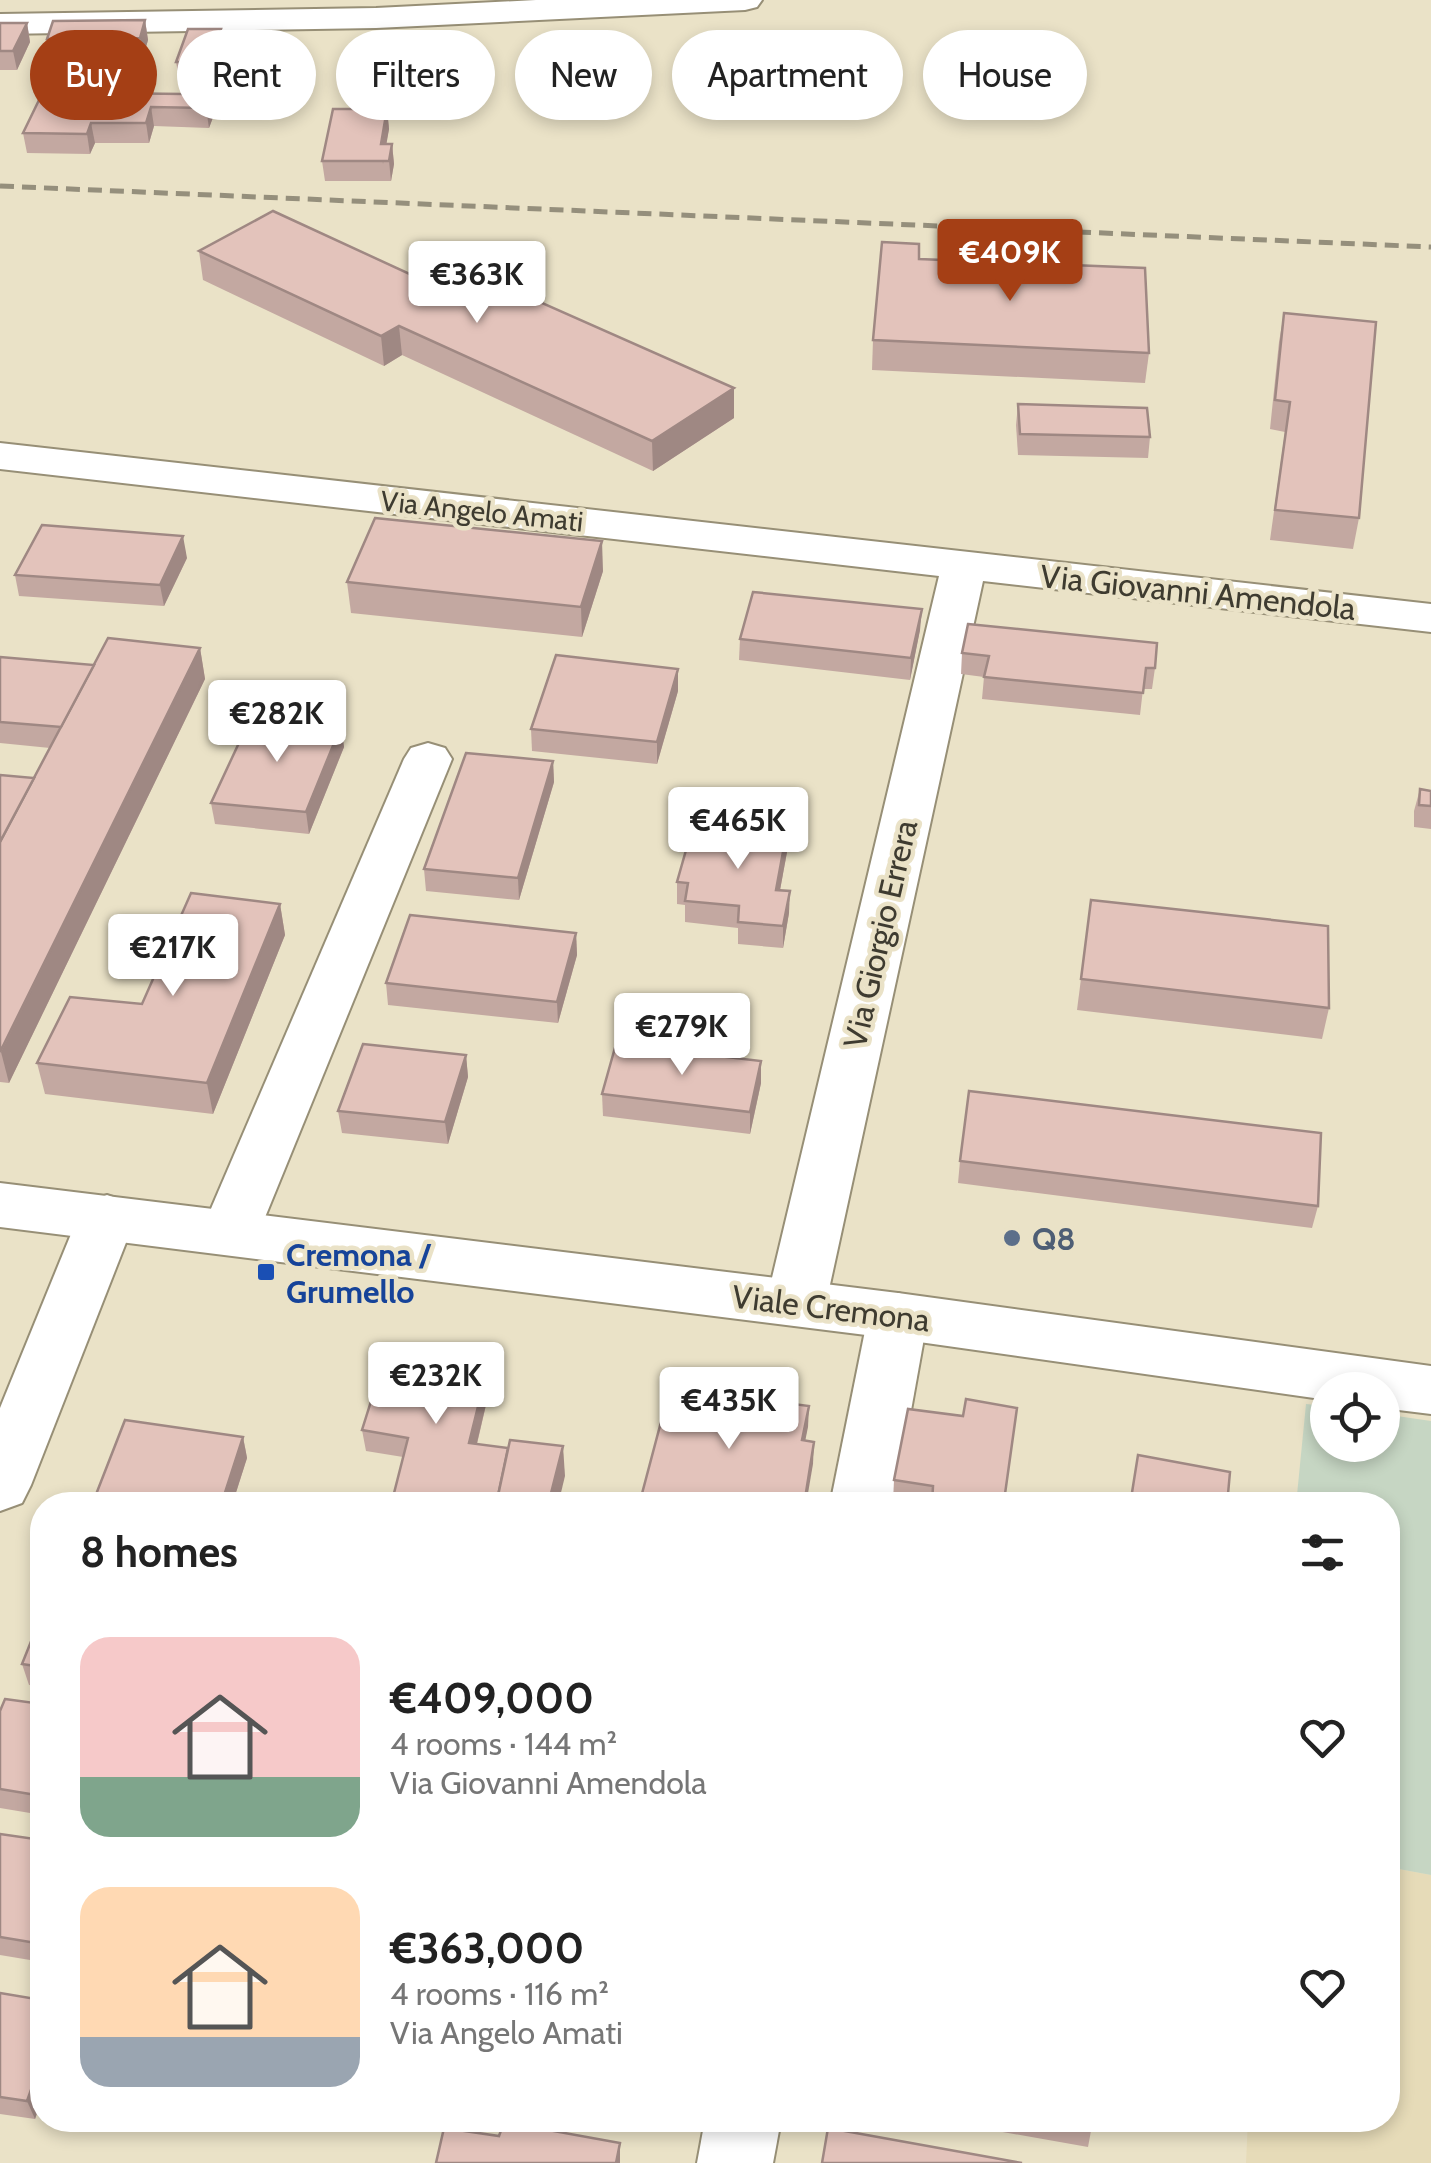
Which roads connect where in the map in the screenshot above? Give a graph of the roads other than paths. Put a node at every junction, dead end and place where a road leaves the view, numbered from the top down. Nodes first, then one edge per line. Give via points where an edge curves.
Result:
1 (745, 0) edge
2 (0, 24) edge
3 (0, 456) edge
4 (964, 566) junction
5 (1431, 618) edge
6 (428, 759) dead end
7 (0, 1204) edge
8 (107, 1217) junction
9 (230, 1232) junction
10 (796, 1303) junction
11 (898, 1316) junction
12 (1431, 1390) edge
13 (0, 1485) edge
14 (864, 1492) edge
15 (741, 2132) edge
16 (735, 2163) edge

1 - 2 street via 376,18
3 - 4 street, Via Angelo Amati
4 - 5 street, Via Giovanni Amendola
4 - 10 street, Via Giorgio Errera
6 - 9 street
7 - 8 street, Viale Cremona
8 - 9 street, Viale Cremona
8 - 13 street
9 - 10 street, Viale Cremona
10 - 11 street, Viale Cremona
11 - 12 street, Viale Cremona
11 - 14 street
15 - 16 street

